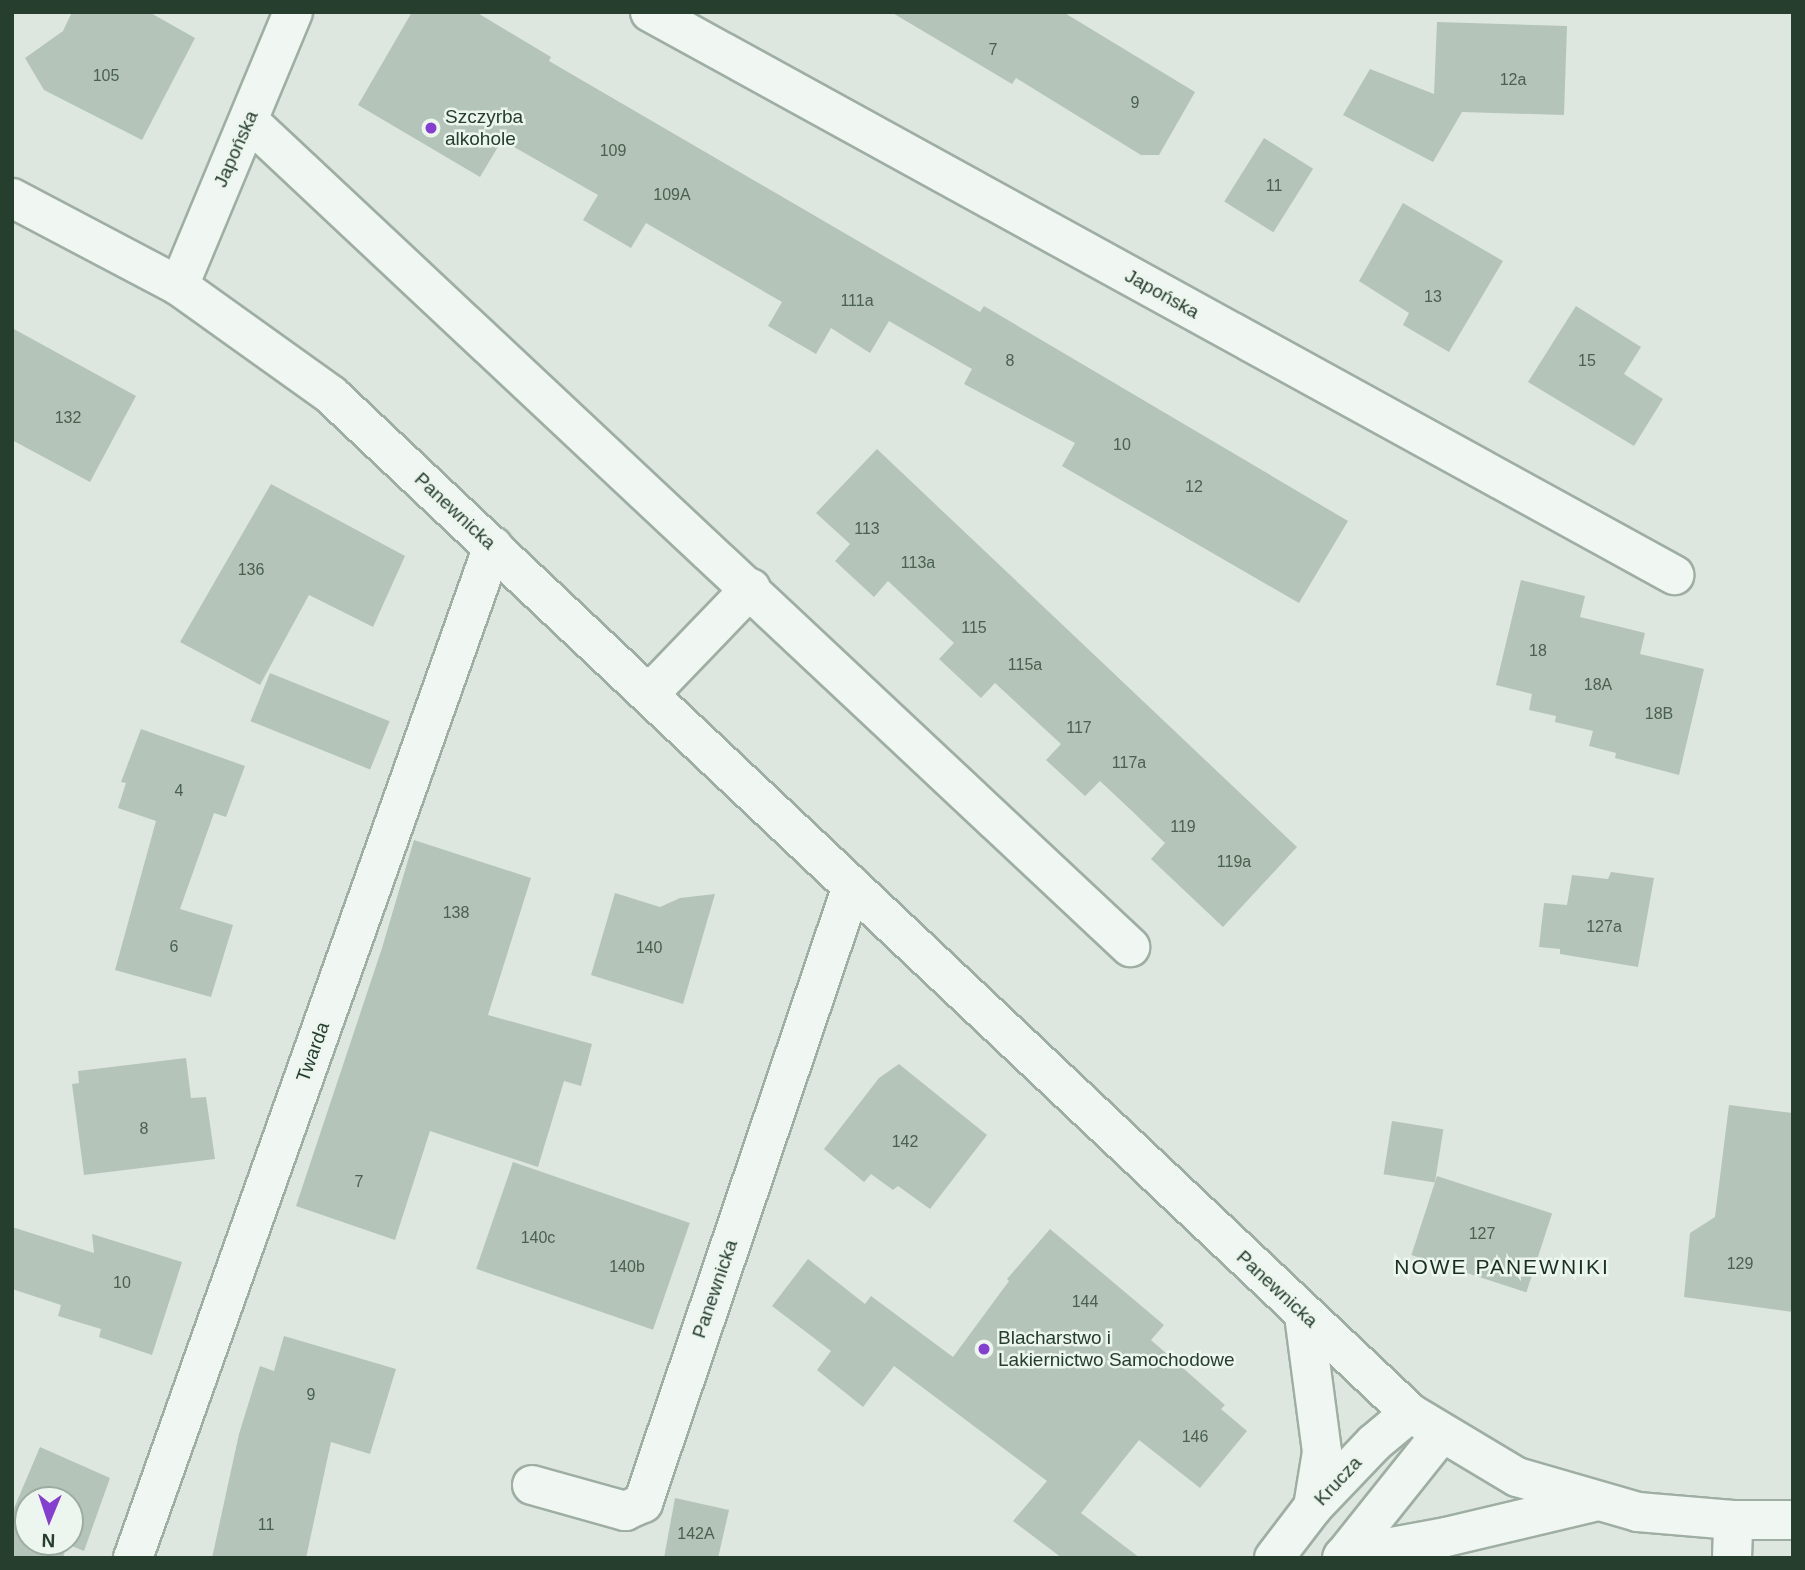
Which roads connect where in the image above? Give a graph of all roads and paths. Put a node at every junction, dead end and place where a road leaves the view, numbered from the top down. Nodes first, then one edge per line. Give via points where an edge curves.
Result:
1 (293, 12) edge
2 (650, 12) edge
3 (249, 121) junction
4 (12, 198) edge
5 (179, 286) junction
6 (493, 546) junction
7 (1674, 575) dead end
8 (751, 588) junction
9 (649, 694) junction
10 (852, 886) junction
11 (1130, 947) dead end
12 (1304, 1315) junction
13 (1426, 1423) junction
14 (532, 1485) dead end
15 (1601, 1501) junction
16 (1313, 1507) junction
17 (1733, 1520) junction
18 (1793, 1520) edge
19 (1342, 1557) edge
20 (133, 1558) edge
21 (1274, 1558) edge
22 (1732, 1558) edge

1 - 3 street, Japońska
2 - 7 street, Japońska
3 - 5 street, Japońska
3 - 8 street
4 - 5 street, Panewnicka
5 - 6 street, Panewnicka via 331,395
6 - 9 street, Panewnicka
6 - 20 street, Twarda
8 - 9 street
8 - 11 street
9 - 10 street, Panewnicka
10 - 12 street, Panewnicka
10 - 14 street, Panewnicka via 643,1503 625,1511
12 - 13 street, Panewnicka
12 - 16 street via 1322,1452
13 - 15 street, Panewnicka via 1517,1477
13 - 16 street, Krucza via 1374,1443
13 - 19 street
15 - 17 street, Panewnicka via 1638,1512
15 - 19 street
16 - 21 street, Krucza
17 - 18 street, Panewnicka
17 - 22 street

